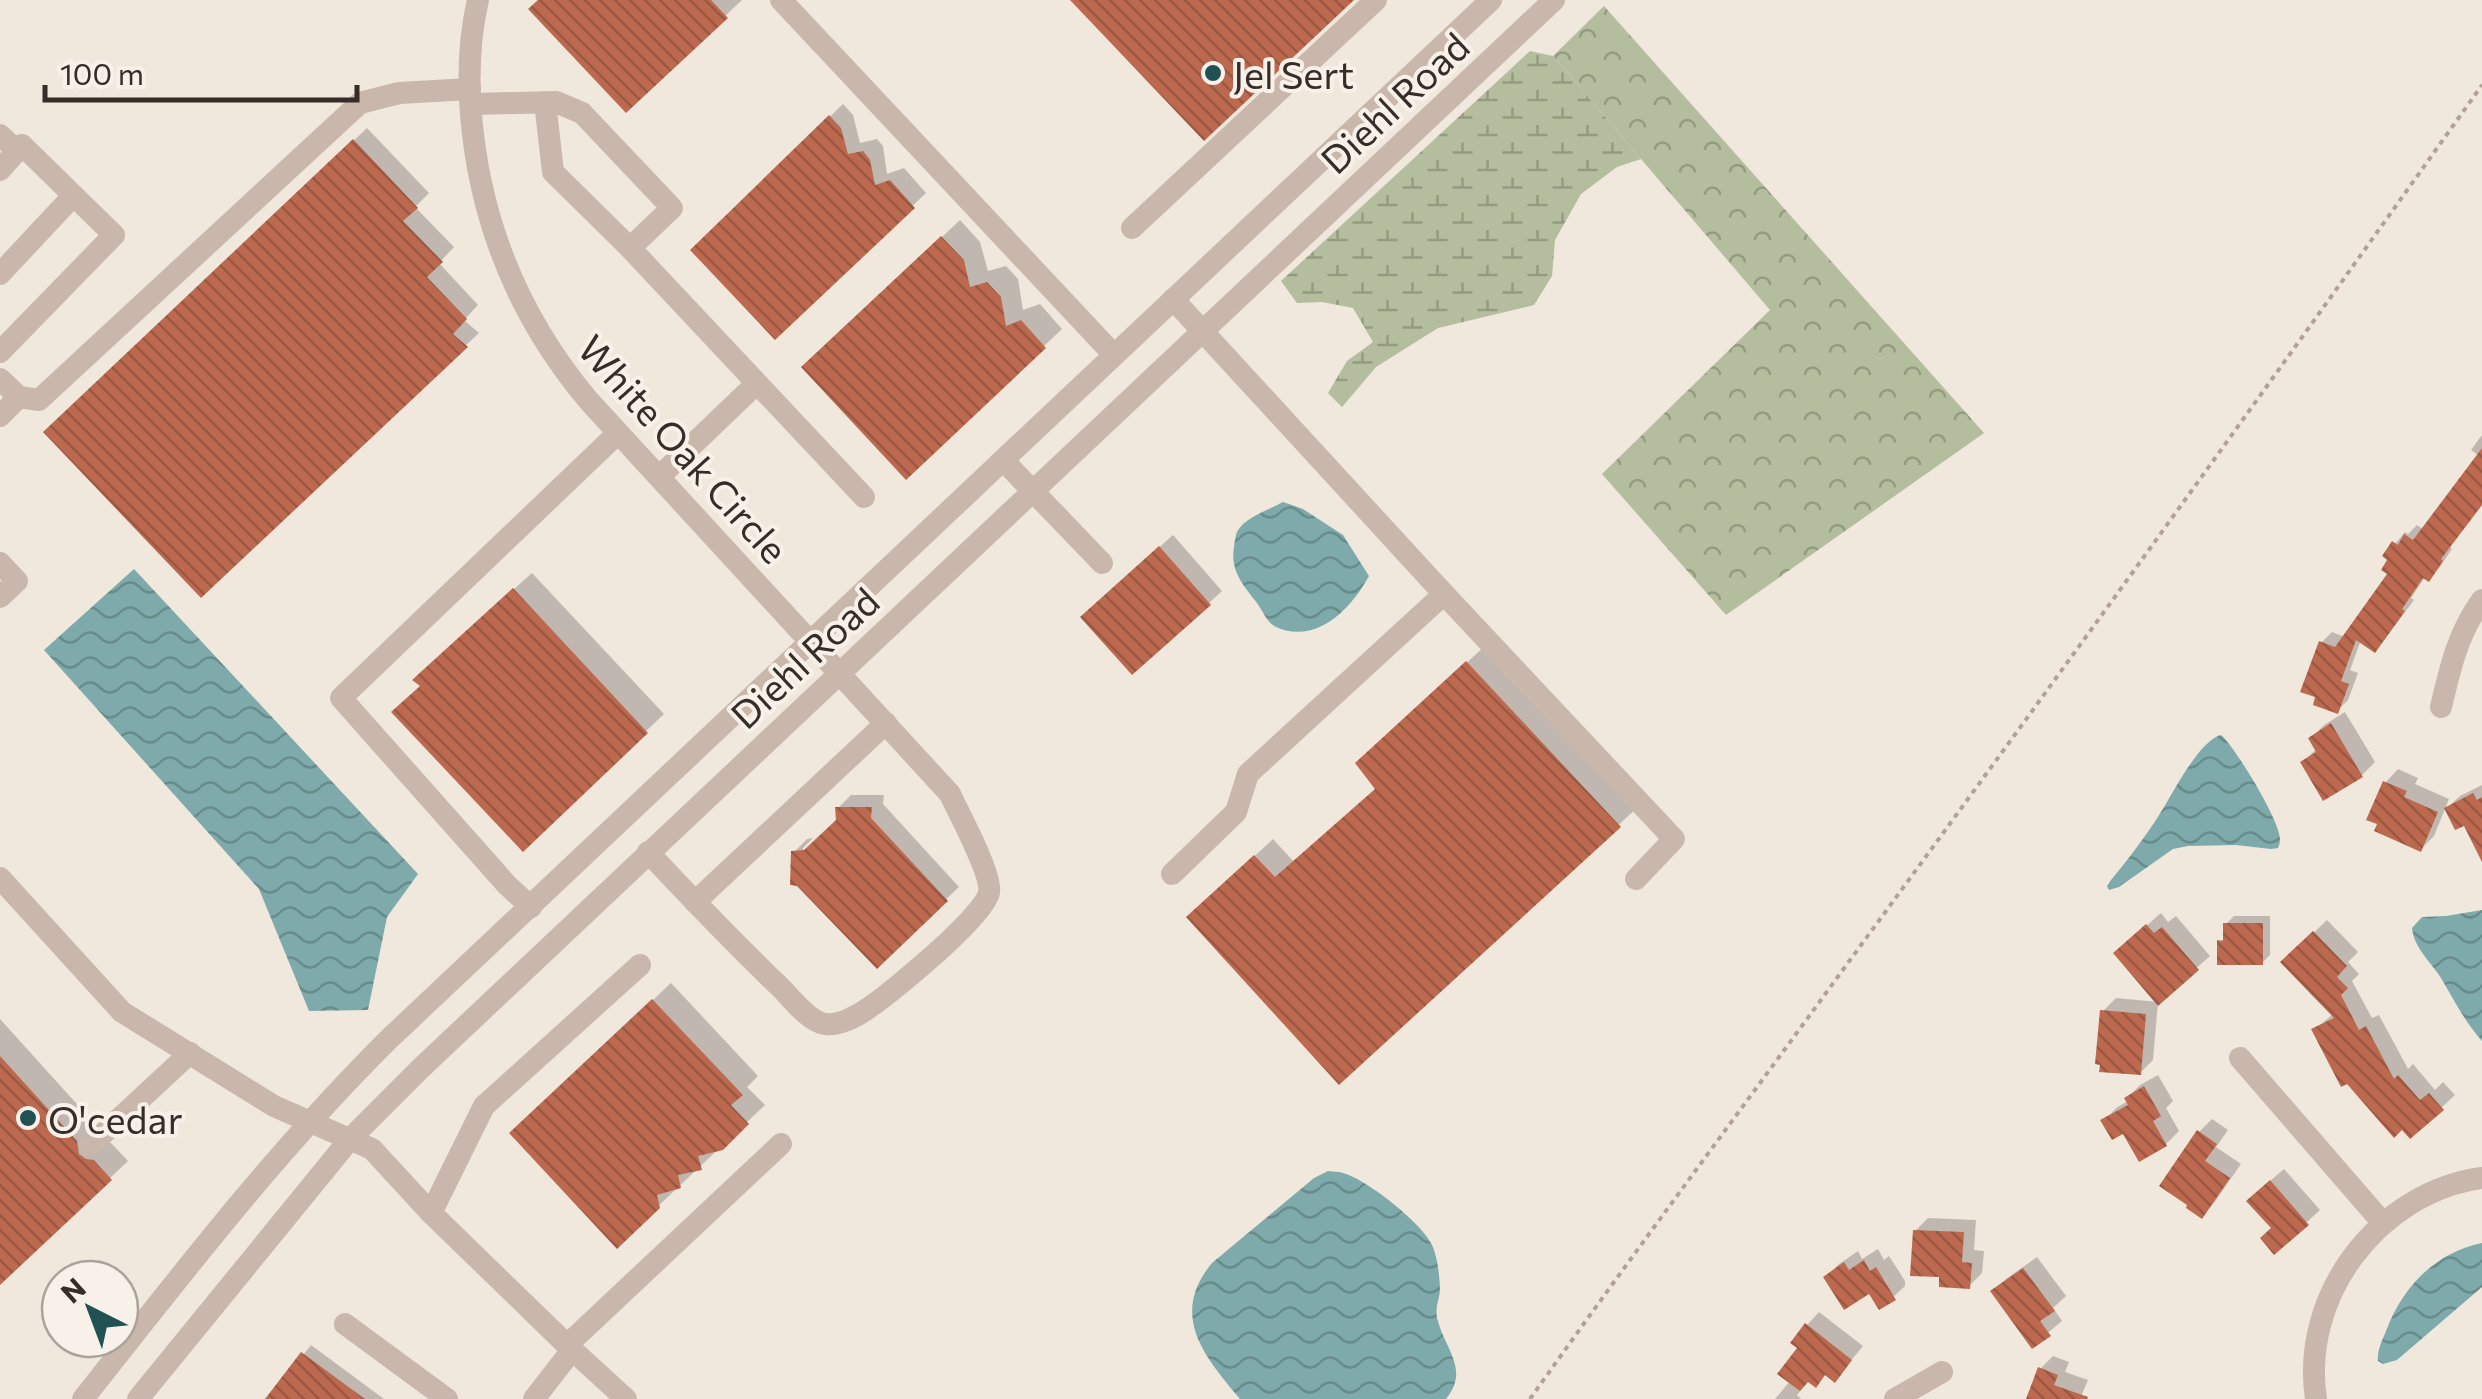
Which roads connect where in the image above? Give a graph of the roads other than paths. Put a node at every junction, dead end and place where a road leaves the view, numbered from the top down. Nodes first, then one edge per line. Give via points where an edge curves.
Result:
1 (478, 0) edge
2 (781, 0) edge
3 (1376, 0) edge
4 (1491, 0) edge
5 (1554, 0) edge
6 (470, 96) junction
7 (545, 102) junction
8 (9, 143) edge
9 (0, 170) edge
10 (74, 196) junction
11 (1132, 228) dead end
12 (630, 248) junction
13 (0, 274) edge
14 (1174, 299) junction
15 (1204, 330) junction
16 (0, 352) edge
17 (1114, 355) junction
18 (0, 379) edge
19 (756, 384) junction
20 (19, 398) junction
21 (0, 416) edge
22 (618, 433) junction
23 (1003, 460) junction
24 (660, 476) junction
25 (1032, 491) junction
26 (864, 497) dead end
27 (0, 563) edge
28 (1102, 563) dead end
29 (1444, 594) junction
30 (0, 597) edge
31 (2482, 600) edge
32 (810, 641) junction
33 (839, 672) junction
34 (2441, 706) dead end
35 (886, 723) junction
36 (648, 852) junction
37 (1172, 874) dead end
38 (0, 878) edge
39 (1636, 879) dead end
40 (695, 902) junction
41 (530, 907) junction
42 (640, 965) dead end
43 (190, 1054) junction
44 (2240, 1058) dead end
45 (310, 1122) junction
46 (350, 1139) junction
47 (781, 1144) dead end
48 (91, 1145) dead end
49 (2482, 1178) edge
50 (431, 1214) junction
51 (2382, 1222) junction
52 (344, 1324) dead end
53 (569, 1348) junction
54 (1942, 1372) dead end
55 (84, 1399) edge
56 (138, 1399) edge
57 (447, 1399) edge
58 (534, 1399) edge
59 (626, 1399) edge
60 (1896, 1399) edge
61 (2316, 1399) edge

1 - 6 street, White Oak Circle
2 - 17 street
3 - 11 street
4 - 14 street, Diehl Road
5 - 15 street, Diehl Road
6 - 7 street
6 - 20 street via 399,93 360,103 39,400
6 - 22 street, White Oak Circle via 480,182 507,271 547,346
7 - 12 street via 554,172
7 - 12 street via 582,114 672,208
8 - 9 street
8 - 10 street via 22,145
10 - 13 street
10 - 16 street via 114,236
12 - 19 street
14 - 15 street
14 - 17 street, Diehl Road
15 - 25 street, Diehl Road
15 - 29 street
17 - 23 street, Diehl Road
18 - 20 street
19 - 24 street
19 - 26 street
20 - 21 street
22 - 24 street, White Oak Circle
22 - 41 street via 341,698
23 - 25 street
23 - 32 street, Diehl Road
24 - 32 street, White Oak Circle
25 - 28 street
25 - 33 street, Diehl Road
27 - 30 street via 17,581
29 - 37 street via 1248,774 1236,812
29 - 39 street via 1674,838
31 - 34 street via 2452,655
32 - 33 street, White Oak Circle
32 - 41 street, Diehl Road
33 - 35 street, White Oak Circle
33 - 36 street, Diehl Road
35 - 40 street
35 - 40 street, White Oak Circle via 950,794 988,875 982,907 930,958 868,1009 822,1023
36 - 40 street
36 - 46 street, Diehl Road
38 - 43 street via 122,1012
41 - 45 street, Diehl Road
42 - 50 street via 484,1106
43 - 45 street
43 - 48 street
44 - 51 street
45 - 46 street
45 - 55 street, Diehl Road
46 - 50 street via 372,1149
46 - 56 street, Diehl Road
47 - 53 street
49 - 51 street via 2428,1193
50 - 53 street
51 - 61 street via 2333,1292 2318,1338
52 - 57 street
53 - 58 street
53 - 59 street
54 - 60 street

